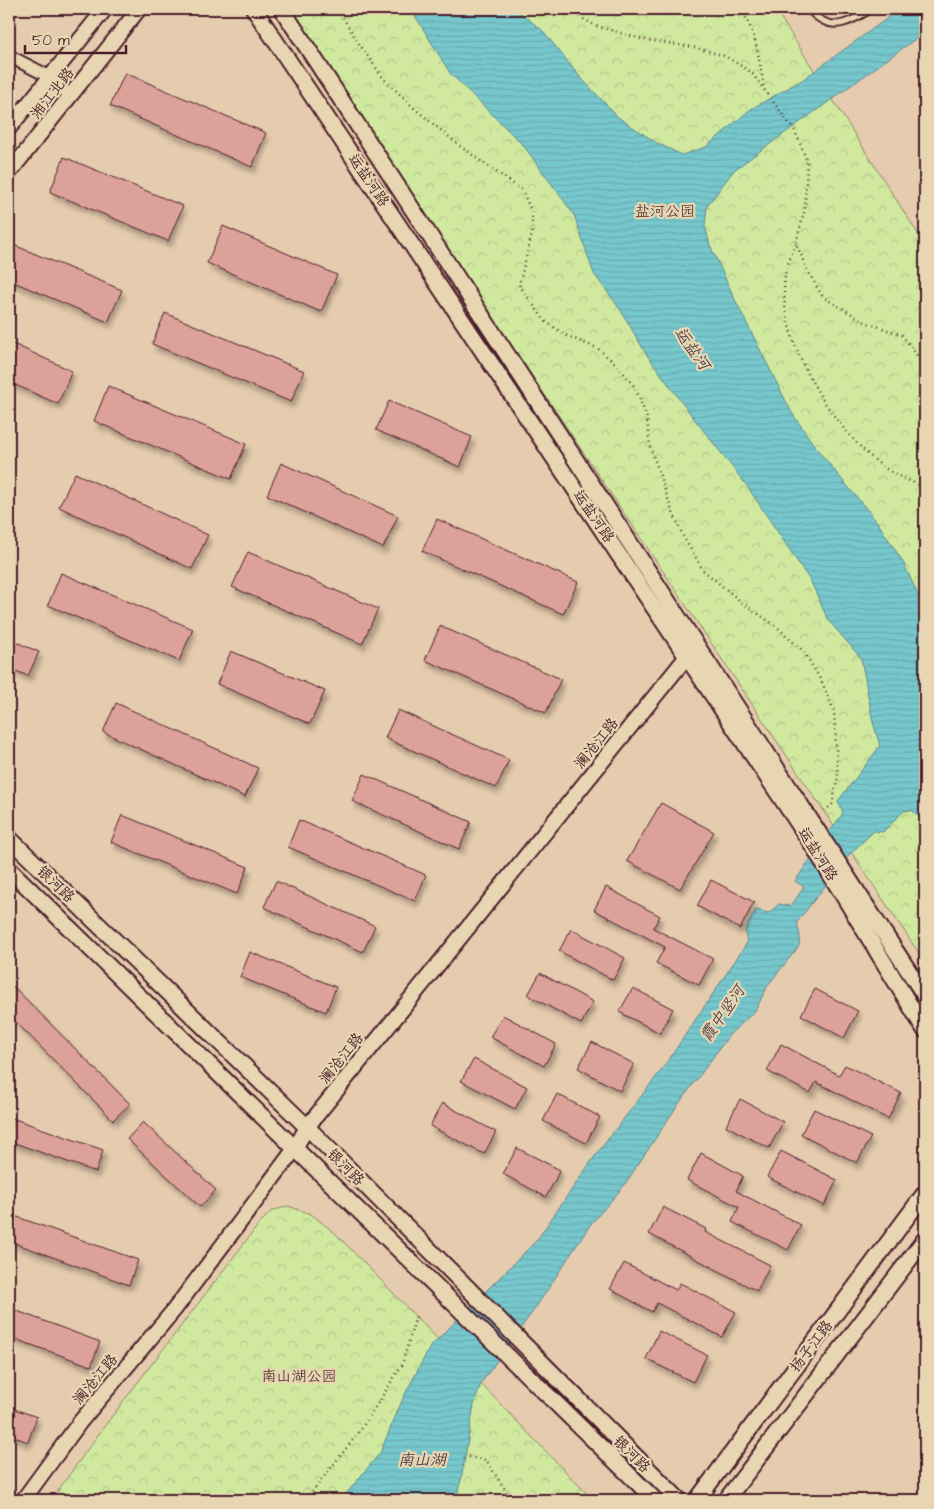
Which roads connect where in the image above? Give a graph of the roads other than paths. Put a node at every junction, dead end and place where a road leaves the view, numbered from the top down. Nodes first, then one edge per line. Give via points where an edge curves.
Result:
1 (105, 9) edge
2 (139, 9) edge
3 (254, 9) edge
4 (282, 9) edge
5 (808, 9) edge
6 (872, 9) edge
7 (9, 56) edge
8 (50, 77) junction
9 (70, 96) junction
10 (9, 128) edge
11 (9, 174) edge
12 (692, 651) junction
13 (814, 832) junction
14 (9, 838) edge
15 (9, 870) edge
16 (843, 880) junction
17 (925, 996) edge
18 (925, 1030) edge
19 (307, 1127) junction
20 (294, 1150) junction
21 (925, 1193) edge
22 (925, 1239) edge
23 (23, 1500) edge
24 (655, 1500) edge
25 (679, 1500) edge
26 (697, 1500) edge
27 (726, 1500) edge

1 - 8 street, 湘江北路
2 - 9 street, 湘江北路
3 - 12 main road, 运盐河路
4 - 12 main road, 运盐河路
5 - 6 lane via 831,25 849,22
7 - 8 street
8 - 9 street
8 - 10 street, 湘江北路
9 - 11 street, 湘江北路
12 - 13 main road, 运盐河路
12 - 13 main road, 运盐河路
12 - 19 street, 澜沧江路
13 - 16 main road, 运盐河路
14 - 19 main road, 银河路
15 - 20 main road, 银河路
16 - 17 main road, 运盐河路
16 - 18 main road, 运盐河路
19 - 20 street, 澜沧江路
19 - 25 main road, 银河路
20 - 23 street, 澜沧江路 via 174,1310 80,1422
20 - 24 main road, 银河路
21 - 26 main road, 扬子江路
22 - 27 main road, 扬子江路

